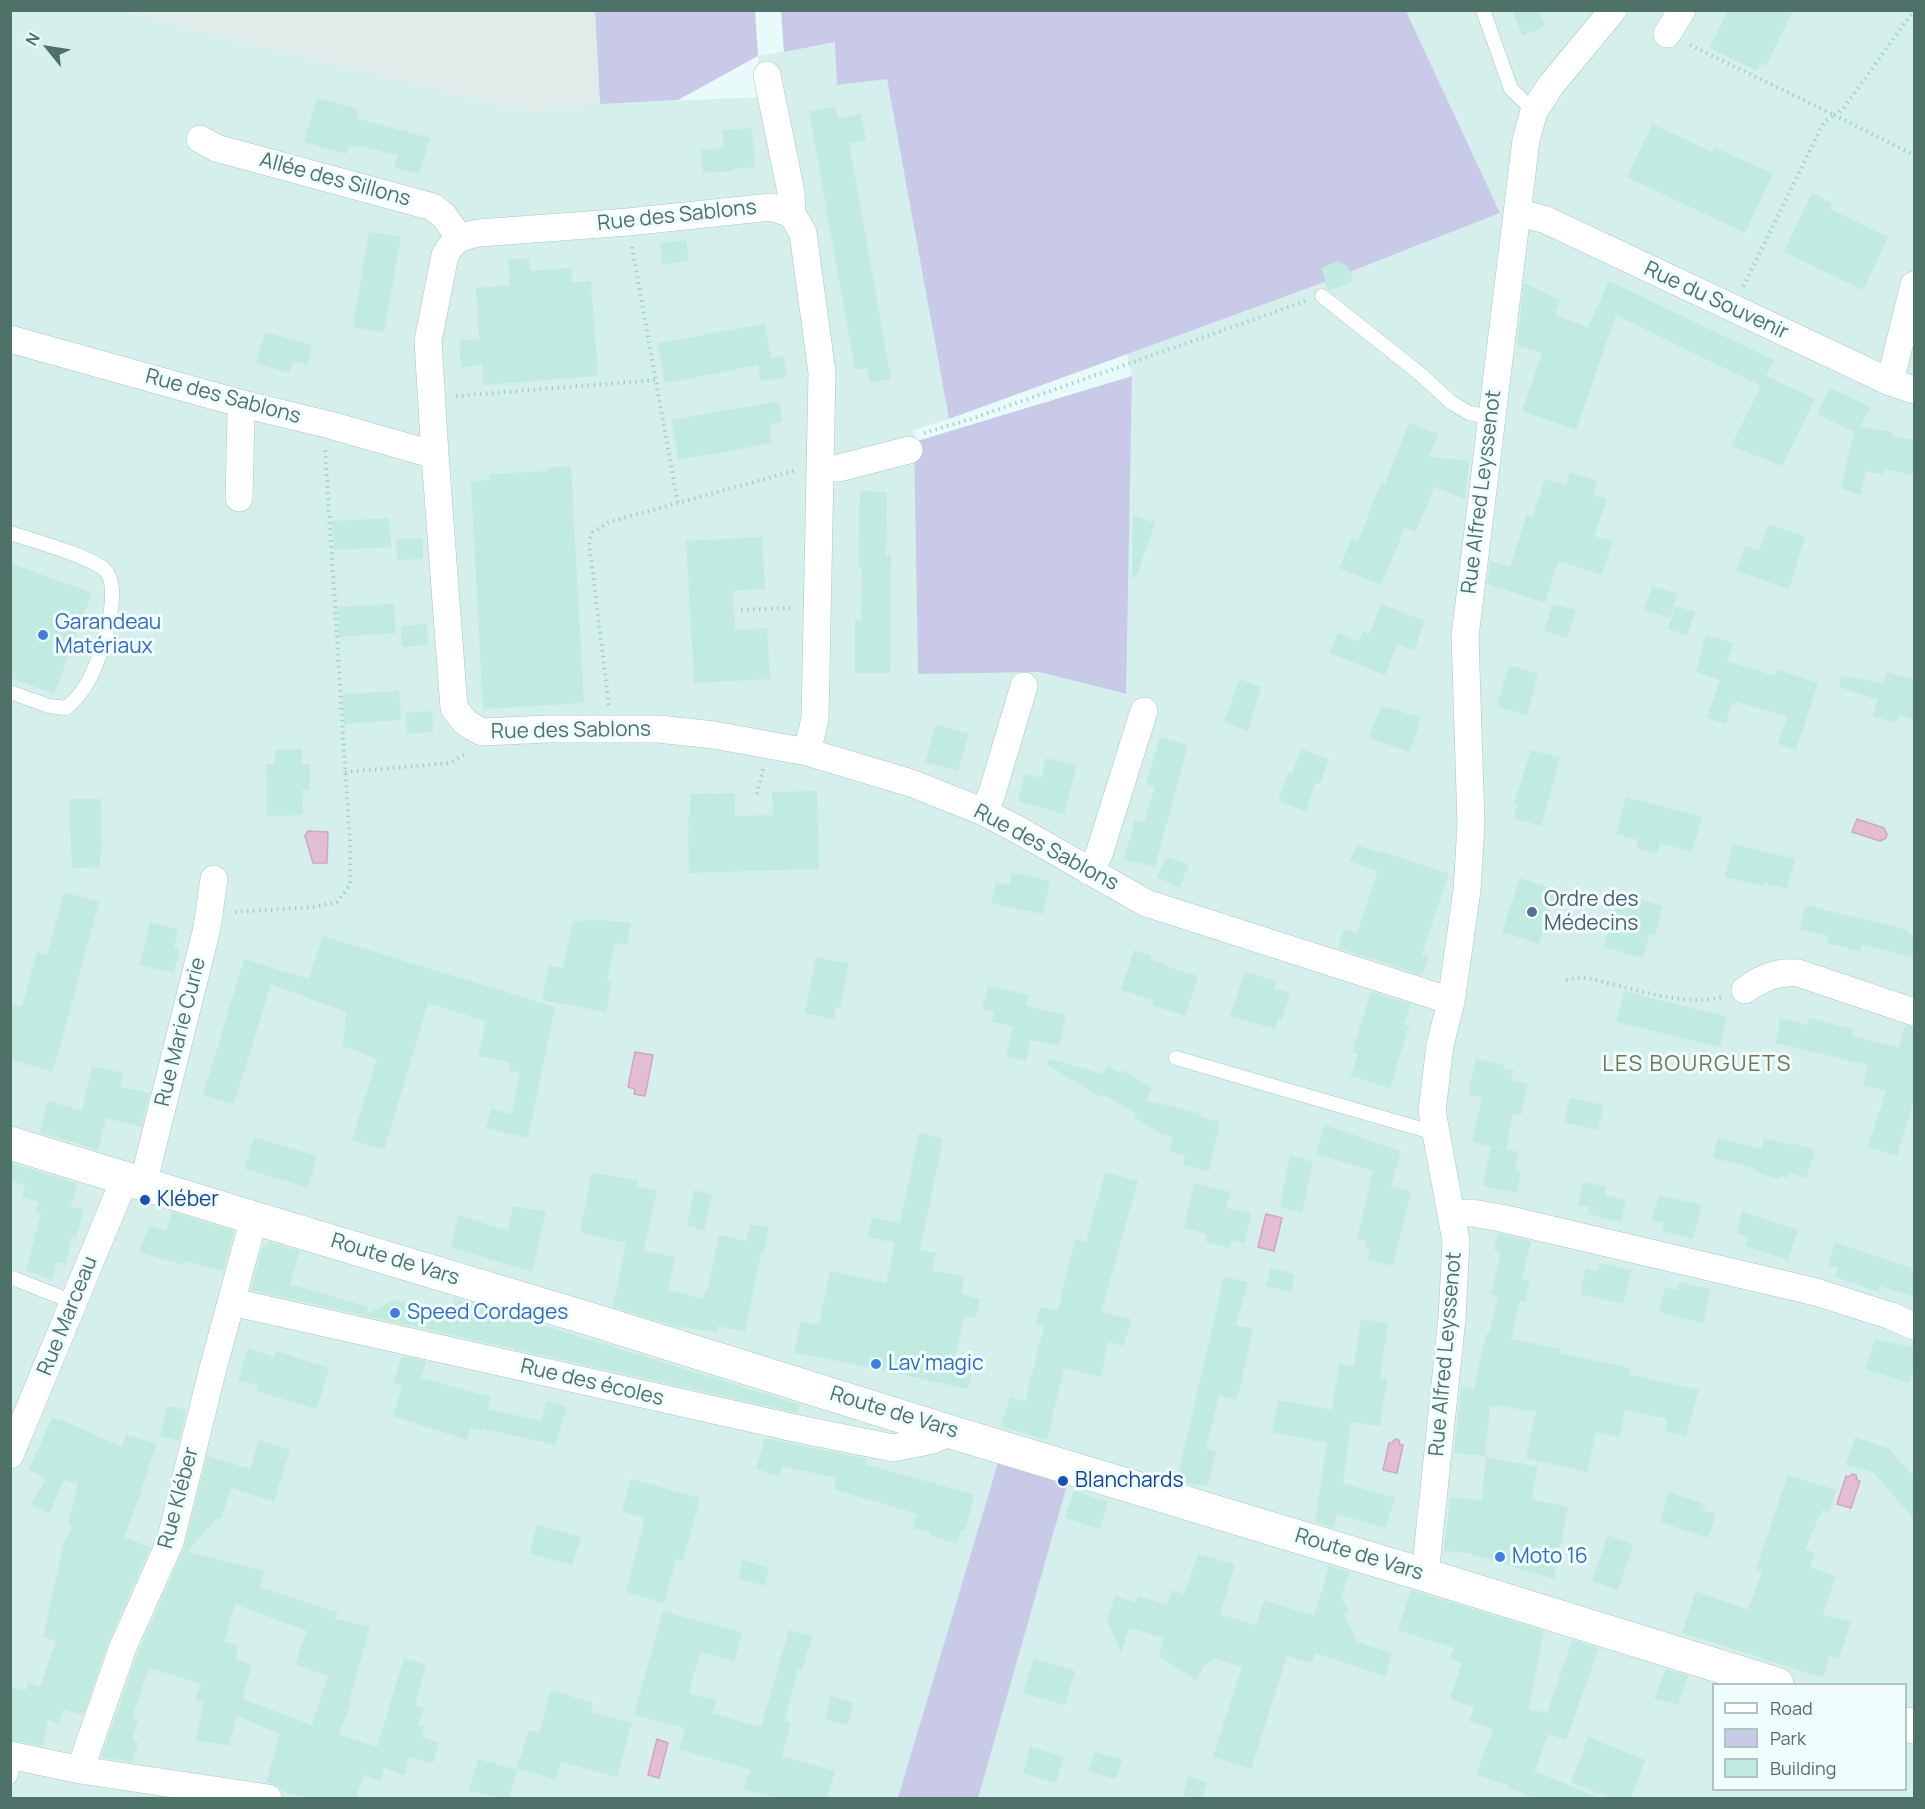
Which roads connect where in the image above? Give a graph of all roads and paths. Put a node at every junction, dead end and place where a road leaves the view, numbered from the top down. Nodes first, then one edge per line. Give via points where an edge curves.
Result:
1 (1483, 10) edge
2 (1612, 10) edge
3 (1682, 10) edge
4 (1914, 10) edge
5 (1667, 34) joint
6 (767, 75) dead end
7 (1534, 111) junction
8 (1834, 115) junction
9 (200, 139) dead end
10 (1914, 154) edge
11 (1518, 212) junction
12 (792, 214) junction
13 (628, 222) junction
14 (459, 237) junction
15 (1914, 285) edge
16 (1322, 296) joint
17 (1732, 309) junction
18 (10, 339) edge
19 (656, 380) junction
20 (1902, 386) edge
21 (447, 397) dead end
22 (243, 404) junction
23 (1490, 417) junction
24 (821, 441) junction
25 (913, 442) joint
26 (324, 443) dead end
27 (435, 455) junction
28 (820, 468) junction
29 (239, 498) dead end
30 (678, 504) junction
31 (10, 533) edge
32 (817, 608) junction
33 (741, 610) dead end
34 (1024, 686) dead end
35 (10, 692) edge
36 (1144, 711) dead end
37 (612, 730) junction
38 (476, 748) dead end
39 (807, 752) junction
40 (345, 772) junction
41 (984, 812) junction
42 (1089, 871) junction
43 (214, 879) dead end
44 (211, 914) junction
45 (1566, 980) dead end
46 (1745, 990) joint
47 (1451, 1002) junction
48 (1914, 1012) edge
49 (1176, 1058) dead end
50 (1435, 1133) junction
51 (10, 1143) edge
52 (134, 1181) junction
53 (1451, 1214) junction
54 (254, 1218) junction
55 (10, 1277) edge
56 (74, 1302) junction
57 (232, 1302) junction
58 (1914, 1326) edge
59 (951, 1432) junction
60 (10, 1455) edge
61 (1425, 1575) junction
62 (1774, 1683) edge
63 (12, 1762) edge
64 (80, 1770) junction
65 (268, 1798) edge

1 - 7 lane via 1511,88
2 - 7 street, Rue Alfred Leyssenot
3 - 5 street
4 - 8 path via 1844,109
5 - 8 path
6 - 12 street via 792,192
7 - 11 street, Rue Alfred Leyssenot via 1526,140
8 - 10 path
8 - 17 path via 1824,122
9 - 14 street, Allée des Sillons via 216,148 433,207
11 - 17 street, Rue du Souvenir via 1546,220
11 - 23 street, Rue Alfred Leyssenot
12 - 13 street, Rue des Sablons via 771,207
12 - 24 street via 804,233 822,373
13 - 14 street, Rue des Sablons via 479,232
13 - 19 path
14 - 27 street, Rue des Sablons via 445,255 428,341
15 - 20 street
16 - 23 lane via 1452,403 1469,413
16 - 25 path
17 - 20 street, Rue du Souvenir
18 - 22 street, Rue des Sablons
19 - 21 path
19 - 30 path
22 - 27 street, Rue des Sablons via 330,424
22 - 29 street
23 - 47 street, Rue Alfred Leyssenot via 1465,636 1471,824 1467,890
24 - 28 street
24 - 30 path via 808,442 806,468
25 - 28 street via 839,468
26 - 40 path
27 - 37 street, Rue des Sablons via 454,708 466,723 482,732
28 - 32 street
30 - 37 path via 609,522 593,532 589,542
31 - 35 lane via 104,569 111,578 112,599 105,639 91,677 66,708
32 - 33 path
32 - 39 street via 815,719
34 - 41 street
36 - 42 street via 1100,854
37 - 39 street, Rue des Sablons via 658,729 714,735
38 - 40 path via 450,763
39 - 41 street, Rue des Sablons via 911,783
40 - 44 path via 350,885 337,902 313,908
41 - 42 street, Rue des Sablons
42 - 47 street, Rue des Sablons via 1146,903
43 - 44 street, Rue Marie Curie
44 - 52 street, Rue Marie Curie
45 - 46 path via 1581,976 1689,1000 1718,998
46 - 48 street via 1768,976 1798,973
47 - 50 street, Rue Alfred Leyssenot via 1433,1094
49 - 50 lane
50 - 53 street, Rue Alfred Leyssenot
51 - 52 main road, Route de Vars
52 - 54 main road, Route de Vars
52 - 56 street, Rue Marceau
53 - 58 street via 1501,1218 1816,1292
53 - 61 street, Rue Alfred Leyssenot via 1456,1242 1452,1318
54 - 57 street, Rue Kléber
54 - 59 main road, Route de Vars
55 - 56 lane
56 - 60 street, Rue Marceau
57 - 59 street, Rue des écoles via 892,1448 933,1440
57 - 64 street, Rue Kléber via 170,1542 123,1647
59 - 61 main road, Route de Vars
61 - 62 main road, Route de Vars
63 - 64 street
64 - 65 street

